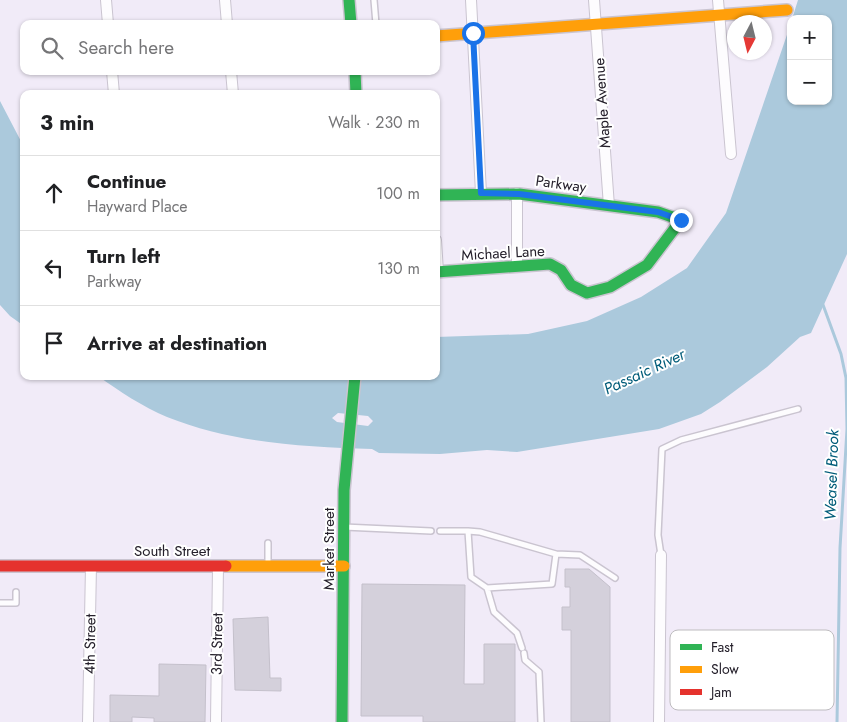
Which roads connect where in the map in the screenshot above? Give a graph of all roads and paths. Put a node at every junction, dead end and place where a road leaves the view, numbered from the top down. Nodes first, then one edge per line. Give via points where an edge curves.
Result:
1 (106, 0) edge
2 (225, 0) edge
3 (349, 0) edge
4 (374, 0) edge
5 (471, 0) edge
6 (594, 0) edge
7 (718, 0) edge
8 (788, 10) dead end
9 (720, 15) junction
10 (108, 20) edge
11 (227, 20) edge
12 (351, 20) edge
13 (376, 20) edge
14 (597, 24) junction
15 (473, 33) junction
16 (440, 36) edge
17 (112, 75) edge
18 (231, 75) edge
19 (355, 75) edge
20 (114, 90) edge
21 (233, 90) edge
22 (356, 90) edge
23 (731, 154) dead end
24 (481, 193) junction
25 (517, 194) junction
26 (440, 196) edge
27 (609, 206) junction
28 (681, 220) joint
29 (517, 266) junction
30 (440, 272) edge
31 (355, 380) edge
32 (798, 408) dead end
33 (344, 528) junction
34 (431, 531) dead end
35 (440, 531) dead end
36 (468, 531) junction
37 (268, 544) dead end
38 (556, 554) junction
39 (661, 555) joint
40 (0, 566) edge
41 (91, 566) junction
42 (218, 566) junction
43 (268, 566) junction
44 (344, 566) junction
45 (615, 578) dead end
46 (487, 588) junction
47 (16, 592) dead end
48 (0, 603) edge
49 (88, 722) edge
50 (216, 722) edge
51 (342, 722) edge
52 (541, 722) edge
53 (659, 722) edge

1 - 10 street
2 - 11 street
3 - 12 street
4 - 13 lane
5 - 15 street
6 - 14 street, Maple Avenue
7 - 9 street
8 - 9 street
9 - 14 street
9 - 23 street
14 - 15 street
14 - 27 street, Maple Avenue
15 - 16 street
15 - 24 street
17 - 20 street
18 - 21 street
19 - 22 street
24 - 25 street, Parkway
24 - 26 street, Parkway
25 - 27 street, Parkway
25 - 29 street
27 - 28 street, Parkway via 658,212
28 - 29 street, Michael Lane via 647,265 610,287 587,293 571,285 561,270 550,264
29 - 30 street, Michael Lane
31 - 33 street, Market Street
32 - 39 lane via 681,440 662,449 658,535
33 - 34 lane
33 - 44 street, Market Street
35 - 36 lane
36 - 38 lane
36 - 46 lane via 471,577
37 - 43 lane
38 - 45 lane via 580,555
38 - 46 lane via 552,584
39 - 53 street
40 - 41 street, South Street
41 - 42 street, South Street
41 - 49 street, 4th Street
42 - 43 street, South Street
42 - 50 street, 3rd Street
43 - 44 street, South Street
44 - 51 street, Market Street
46 - 52 lane via 494,612 517,633 525,660 539,672
47 - 48 lane via 16,603

